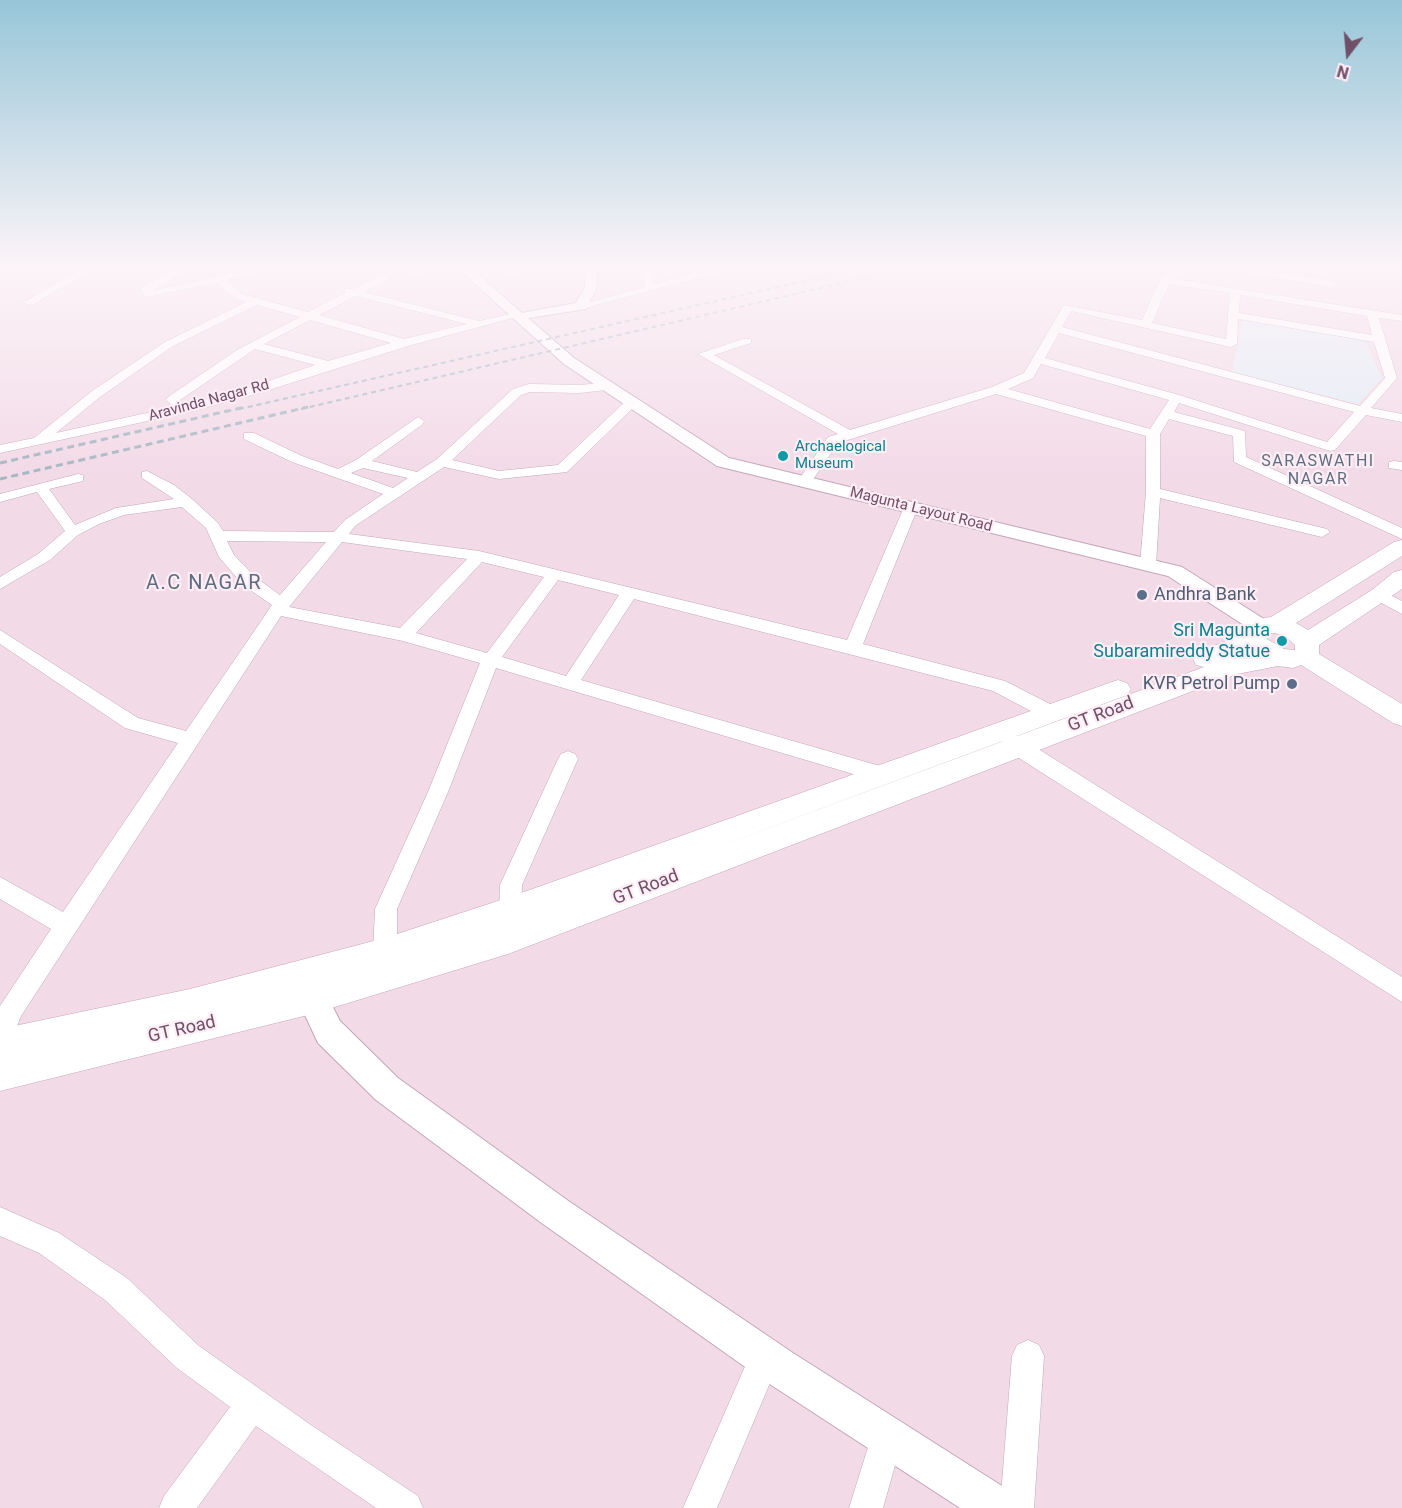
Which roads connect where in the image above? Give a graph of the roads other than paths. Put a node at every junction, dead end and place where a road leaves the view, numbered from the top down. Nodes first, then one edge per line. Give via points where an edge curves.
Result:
1 (186, 335) edge
2 (271, 335) edge
3 (378, 335) edge
4 (433, 335) edge
5 (544, 335) edge
6 (1051, 335) edge
7 (1079, 335) edge
8 (1192, 335) edge
9 (1232, 335) edge
10 (1357, 335) edge
11 (1378, 335) edge
12 (1379, 339) junction
13 (747, 341) dead end
14 (404, 343) junction
15 (253, 345) junction
16 (1385, 357) junction
17 (1036, 359) junction
18 (1402, 359) edge
19 (328, 365) junction
20 (610, 386) junction
21 (996, 390) junction
22 (1175, 398) junction
23 (633, 401) junction
24 (184, 409) junction
25 (1362, 410) junction
26 (1167, 414) junction
27 (1402, 418) edge
28 (418, 422) dead end
29 (1153, 434) junction
30 (849, 435) junction
31 (249, 436) dead end
32 (37, 441) junction
33 (0, 449) edge
34 (442, 462) junction
35 (361, 463) junction
36 (338, 474) junction
37 (147, 475) dead end
38 (419, 477) junction
39 (78, 478) dead end
40 (805, 481) junction
41 (40, 487) junction
42 (1153, 492) junction
43 (393, 493) junction
44 (0, 498) edge
45 (187, 502) junction
46 (911, 507) junction
47 (73, 532) junction
48 (1322, 532) dead end
49 (1402, 534) edge
50 (218, 536) junction
51 (338, 537) junction
52 (1402, 547) edge
53 (479, 556) junction
54 (1148, 565) junction
55 (554, 574) junction
56 (1402, 577) edge
57 (0, 584) edge
58 (630, 592) junction
59 (1380, 595) junction
60 (279, 607) junction
61 (1402, 608) edge
62 (1264, 630) junction
63 (404, 635) junction
64 (0, 636) edge
65 (853, 647) junction
66 (1299, 651) junction
67 (490, 661) junction
68 (569, 685) junction
69 (1401, 708) edge
70 (1051, 713) junction
71 (1010, 739) junction
72 (191, 740) junction
73 (568, 759) dead end
74 (880, 774) junction
75 (0, 887) edge
76 (510, 911) junction
77 (67, 926) junction
78 (385, 953) junction
79 (1402, 990) edge
80 (312, 998) junction
81 (0, 1037) edge
82 (0, 1046) edge
83 (0, 1073) edge
84 (0, 1221) edge
85 (1029, 1356) dead end
86 (765, 1357) junction
87 (252, 1404) junction
88 (887, 1437) junction
89 (176, 1508) edge
90 (406, 1508) edge
91 (700, 1508) edge
92 (866, 1508) edge
93 (998, 1508) edge
94 (1017, 1508) edge

1 - 32 street via 96,394
2 - 15 street
3 - 14 street
4 - 14 street, Aravinda Nagar Rd
5 - 20 street, Magunta Layout Road via 569,361
6 - 17 street
7 - 25 street
8 - 9 street via 1231,344
10 - 12 street
11 - 12 street
12 - 16 street
13 - 30 street via 704,354
14 - 19 street, Aravinda Nagar Rd
15 - 19 street
15 - 24 street via 172,400
16 - 18 street
16 - 25 street via 1391,378
17 - 21 street via 1029,375
17 - 22 street
19 - 24 street, Aravinda Nagar Rd
20 - 23 street, Magunta Layout Road
20 - 34 street via 524,389
21 - 29 street
21 - 30 street
22 - 25 street via 1330,447
22 - 26 street
23 - 34 street via 562,469 500,475
23 - 40 street, Magunta Layout Road via 723,462
24 - 32 street, Aravinda Nagar Rd
25 - 27 street
26 - 29 street
26 - 49 street via 1240,434 1239,459
28 - 35 street
29 - 42 street
30 - 40 street via 833,440
31 - 36 street
32 - 33 street, Aravinda Nagar Rd
34 - 38 street
35 - 36 street
35 - 38 street
36 - 43 street
37 - 45 street
38 - 43 street
39 - 41 street
40 - 46 street, Magunta Layout Road
41 - 44 street
41 - 47 street
42 - 48 street
42 - 54 street
43 - 51 street via 350,523
45 - 47 street via 121,511
45 - 50 street via 213,526
46 - 54 street, Magunta Layout Road
46 - 65 street
47 - 57 street via 44,557
50 - 51 street
50 - 60 street via 227,556
51 - 53 street
51 - 60 street
52 - 62 main road
53 - 55 street
53 - 63 street
54 - 62 street, Magunta Layout Road via 1176,571
55 - 58 street
55 - 67 street
56 - 59 main road, GT Road
58 - 65 street
58 - 68 street
59 - 61 street
59 - 66 main road, GT Road
60 - 63 street
60 - 72 street
62 - 66 main road via 1263,649
62 - 70 main road
63 - 67 street
64 - 72 street via 132,723
65 - 70 street via 999,686
66 - 69 main road
66 - 71 main road, GT Road via 1233,666
67 - 68 street
67 - 78 street via 386,909
68 - 74 street
70 - 71 main road
71 - 74 main road
71 - 79 street
71 - 80 main road, GT Road via 917,784 508,939
72 - 77 street
73 - 76 street via 512,885
74 - 76 main road
75 - 77 street
76 - 78 main road
77 - 81 street via 11,1009
78 - 82 main road via 190,1005
80 - 83 main road, GT Road
80 - 86 street via 329,1032 387,1089 555,1212
84 - 87 street via 49,1243 116,1289 188,1357
85 - 94 street
86 - 88 street
86 - 91 street
87 - 89 street
87 - 90 street
88 - 92 street
88 - 93 street

